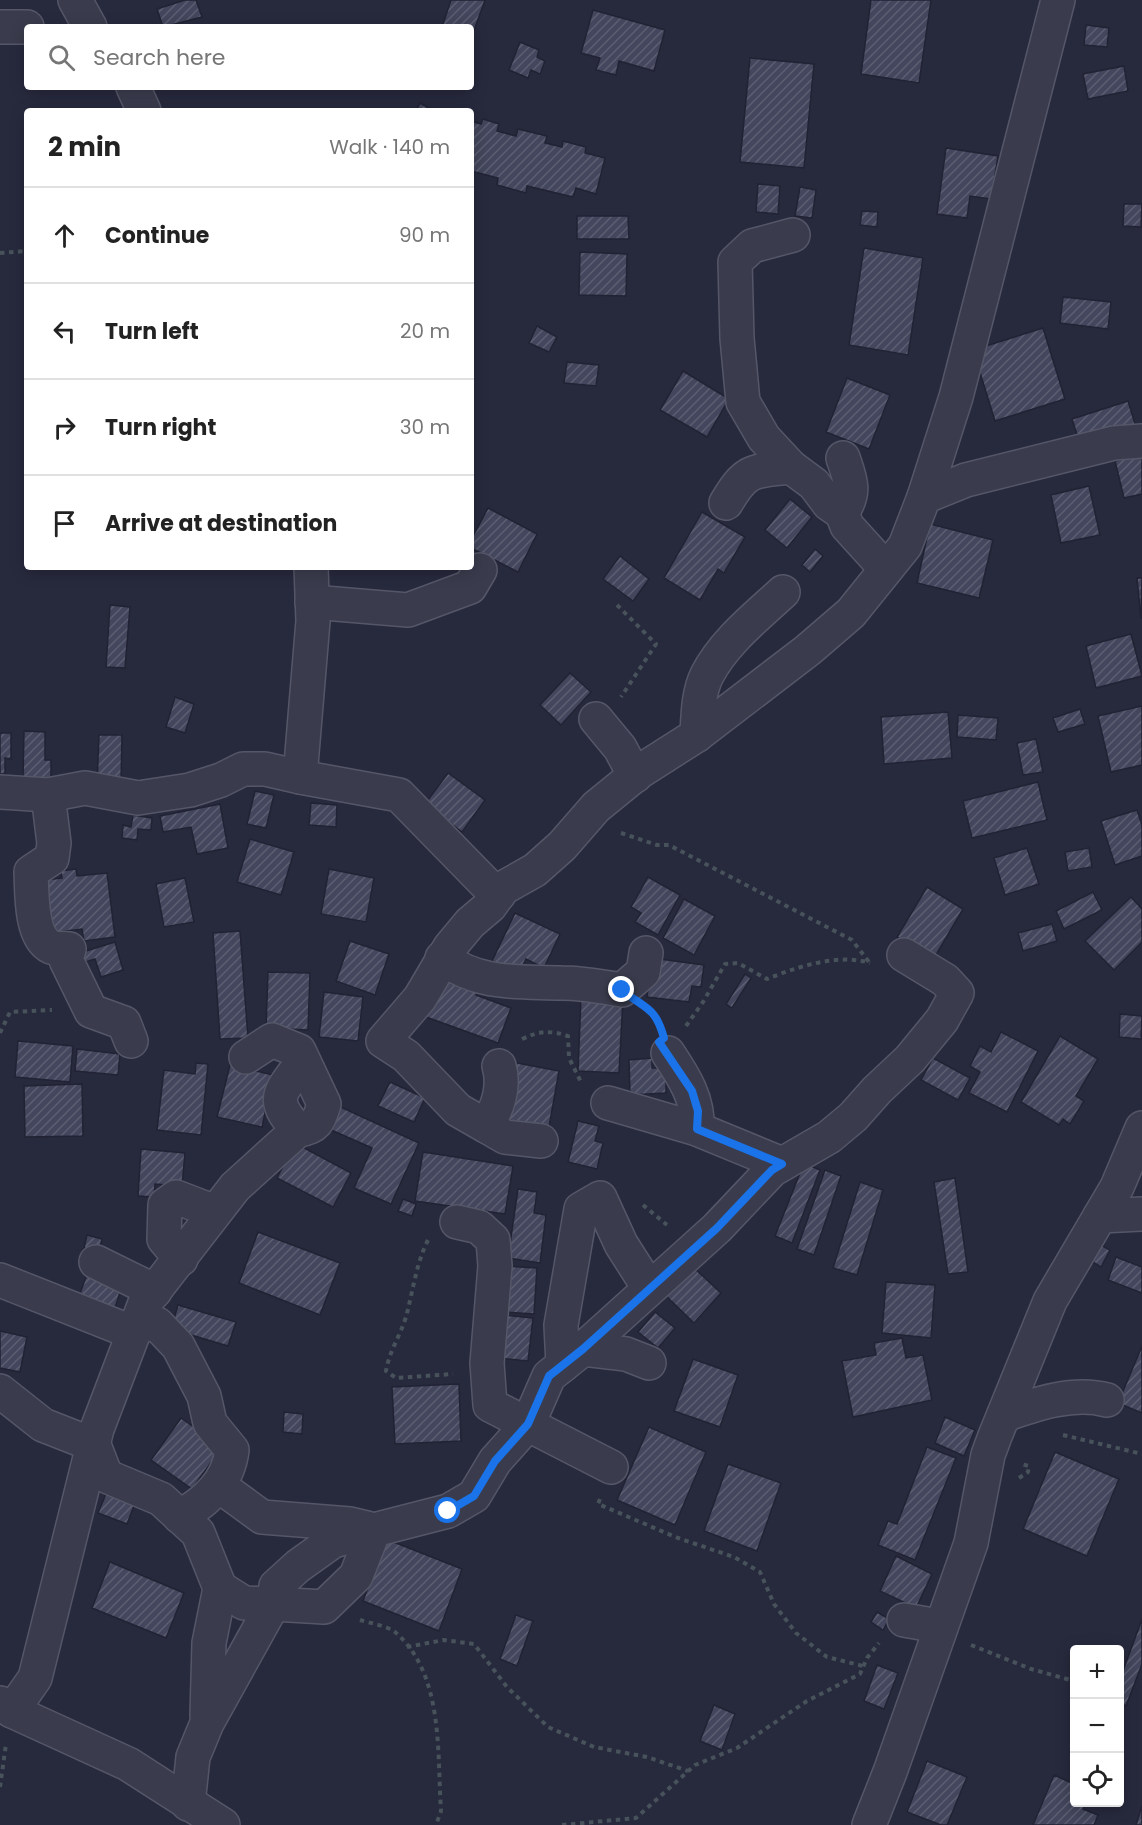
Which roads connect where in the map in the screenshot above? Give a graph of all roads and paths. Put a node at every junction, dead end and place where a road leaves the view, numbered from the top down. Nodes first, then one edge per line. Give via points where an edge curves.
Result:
1 (75, 0) edge
2 (1058, 0) edge
3 (88, 24) edge
4 (0, 27) edge
5 (24, 27) edge
6 (134, 90) edge
7 (143, 108) edge
8 (793, 235) dead end
9 (0, 248) edge
10 (24, 251) edge
11 (3, 253) edge
12 (1142, 441) edge
13 (843, 458) dead end
14 (791, 467) junction
15 (924, 497) junction
16 (726, 503) dead end
17 (842, 513) junction
18 (886, 569) junction
19 (480, 570) dead end
20 (317, 579) edge
21 (783, 592) dead end
22 (616, 605) dead end
23 (596, 719) joint
24 (697, 735) junction
25 (635, 776) junction
26 (300, 777) junction
27 (0, 792) edge
28 (48, 795) junction
29 (593, 811) junction
30 (499, 894) junction
31 (646, 953) dead end
32 (442, 958) junction
33 (869, 962) junction
34 (890, 962) junction
35 (81, 993) junction
36 (0, 1033) edge
37 (131, 1041) dead end
38 (668, 1053) joint
39 (246, 1057) dead end
40 (499, 1066) dead end
41 (608, 1103) dead end
42 (486, 1126) junction
43 (1142, 1128) edge
44 (697, 1129) junction
45 (541, 1141) dead end
46 (782, 1164) junction
47 (215, 1212) junction
48 (1142, 1214) edge
49 (1100, 1216) junction
50 (457, 1222) joint
51 (181, 1259) junction
52 (96, 1262) dead end
53 (0, 1280) edge
54 (649, 1288) junction
55 (155, 1291) junction
56 (135, 1329) junction
57 (573, 1357) junction
58 (649, 1363) dead end
59 (456, 1374) dead end
60 (0, 1390) edge
61 (1107, 1400) dead end
62 (1004, 1415) junction
63 (528, 1424) junction
64 (1053, 1432) dead end
65 (94, 1445) junction
66 (1142, 1454) edge
67 (611, 1467) joint
68 (215, 1489) junction
69 (180, 1517) junction
70 (374, 1530) junction
71 (220, 1588) junction
72 (273, 1604) junction
73 (324, 1607) junction
74 (904, 1620) joint
75 (938, 1635) junction
76 (407, 1647) junction
77 (863, 1666) junction
78 (1070, 1680) edge
79 (6, 1707) edge
80 (207, 1723) junction
81 (688, 1771) junction
82 (204, 1817) edge
83 (591, 1823) edge
84 (436, 1825) edge
85 (562, 1825) edge
86 (869, 1825) edge

1 - 3 street
2 - 15 street via 956,397
4 - 5 street
6 - 7 street
8 - 14 street via 752,246 735,261 734,298 743,402 764,438
9 - 11 path
10 - 11 path
12 - 15 street via 1114,443 966,480
13 - 17 street via 852,482 850,501
14 - 16 street via 763,470 741,479
14 - 17 street
15 - 18 street via 905,546
17 - 18 street via 848,526
18 - 24 street via 851,613 769,682
19 - 20 street via 470,587 408,610
20 - 26 street
21 - 24 street via 732,640 706,676 698,708
22 - 23 path via 656,644 619,700
23 - 25 street via 620,748
24 - 25 street
25 - 29 street
26 - 28 street via 265,769 243,769 189,790 138,798 85,788
26 - 30 street via 399,795
27 - 28 street
28 - 35 street via 54,843 52,858 32,872 33,909 39,935 50,947 69,949 66,960
29 - 30 street via 535,870
29 - 33 path via 602,814 614,831 669,845 852,940
30 - 32 street
31 - 32 street via 643,972 622,990 565,983 503,983 457,969
32 - 42 street via 420,998 383,1041 406,1056 458,1110
33 - 34 path
33 - 34 path
33 - 38 path via 831,961 767,979 738,963 725,964 703,1002 670,1044
34 - 46 street via 945,980 957,993 942,1020 910,1059 854,1117 829,1137
35 - 36 path via 52,1010 10,1012
35 - 37 street via 91,1011 124,1023
38 - 44 street via 692,1091 698,1111
39 - 47 street via 272,1041 299,1051 303,1061 285,1084 280,1101 282,1113 298,1130 235,1187
40 - 42 street via 501,1087 494,1114
41 - 44 street
42 - 45 street via 505,1137
43 - 49 street
44 - 46 street
46 - 54 street
47 - 51 street
47 - 51 street via 176,1197 165,1205 164,1239
48 - 49 street
49 - 62 street via 1050,1301
50 - 59 path via 438,1221 425,1247 386,1371 396,1378
50 - 63 street via 479,1227 493,1240 495,1266 487,1363 490,1405
51 - 55 street
52 - 55 street
53 - 56 street
54 - 57 street
54 - 57 street via 621,1244 600,1198 580,1209 561,1325
55 - 56 street via 145,1303
56 - 65 street
56 - 68 street via 157,1324 178,1346 204,1396 210,1423 232,1450 230,1467
57 - 58 street via 626,1354
57 - 63 street via 549,1376
60 - 65 street via 43,1425
61 - 62 street via 1093,1396 1044,1401
62 - 75 street via 988,1455 971,1543
63 - 67 street
63 - 70 street via 495,1461 474,1496 448,1511
64 - 66 path
65 - 69 street via 106,1476 161,1499
65 - 79 street via 35,1678
67 - 77 path via 598,1504 678,1539 734,1557 760,1572 774,1604 796,1633 827,1657
68 - 69 street via 206,1501
68 - 70 street via 225,1490 262,1517 350,1524
69 - 71 street via 198,1533
70 - 72 street via 333,1541 298,1566 276,1586
70 - 73 street via 356,1576
71 - 72 street via 244,1603
71 - 80 street via 209,1643
72 - 73 street
72 - 80 street
73 - 76 path via 394,1631
74 - 75 street via 927,1624
74 - 77 path via 895,1638 879,1643
75 - 78 path
75 - 86 street
76 - 81 path via 444,1640 474,1644 507,1687 548,1727 594,1747 647,1757
76 - 84 path via 423,1666 434,1714 441,1811
77 - 81 path via 860,1674 807,1701 737,1748 695,1764
79 - 82 street via 128,1764
80 - 82 street via 193,1757
81 - 83 path via 636,1818
83 - 85 path

